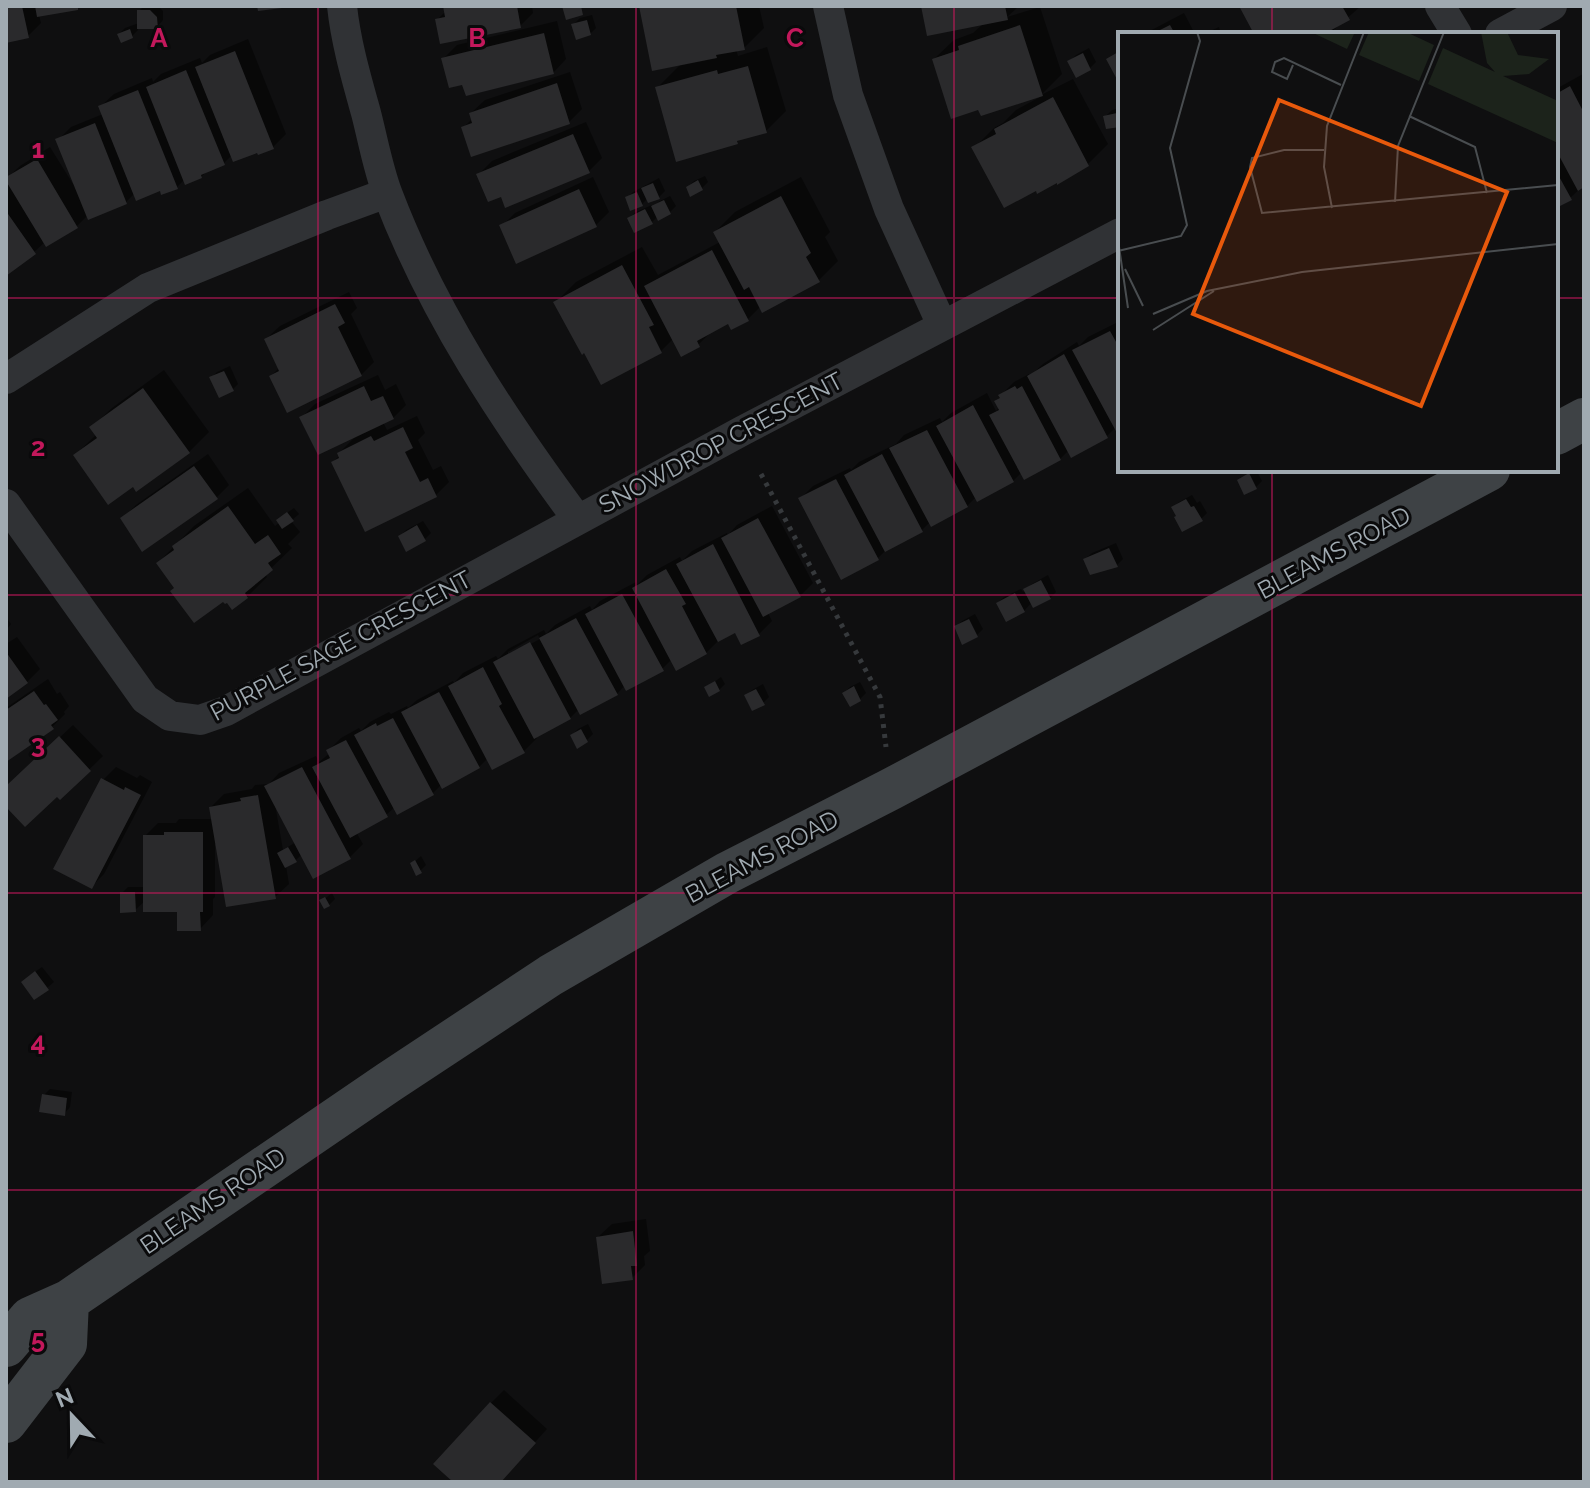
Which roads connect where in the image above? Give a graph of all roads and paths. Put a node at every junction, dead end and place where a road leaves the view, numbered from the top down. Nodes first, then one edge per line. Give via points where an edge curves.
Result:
1 (342, 6) edge
2 (828, 6) edge
3 (1440, 6) edge
4 (1552, 6) edge
5 (1456, 32) edge
6 (1504, 32) edge
7 (387, 193) junction
8 (1118, 234) edge
9 (942, 325) junction
10 (6, 379) edge
11 (1584, 419) edge
12 (1558, 433) edge
13 (1485, 472) edge
14 (761, 474) dead end
15 (6, 504) edge
16 (578, 520) junction
17 (880, 697) dead end
18 (68, 1301) junction
19 (6, 1346) edge
20 (6, 1422) edge

1 - 7 street, SNOWDROP CRESCENT
2 - 9 street via 848,95 889,209
3 - 5 street
4 - 6 street
7 - 10 street via 148,288
7 - 16 street, SNOWDROP CRESCENT via 429,290 482,381
8 - 9 street, SNOWDROP CRESCENT
9 - 16 street, SNOWDROP CRESCENT
11 - 12 main road
13 - 18 main road, BLEAMS ROAD via 727,873 551,975
14 - 17 path
15 - 16 street, PURPLE SAGE CRESCENT via 145,699 170,716 200,720 226,711
18 - 19 main road, BLEAMS ROAD via 30,1318
18 - 20 main road via 66,1344

